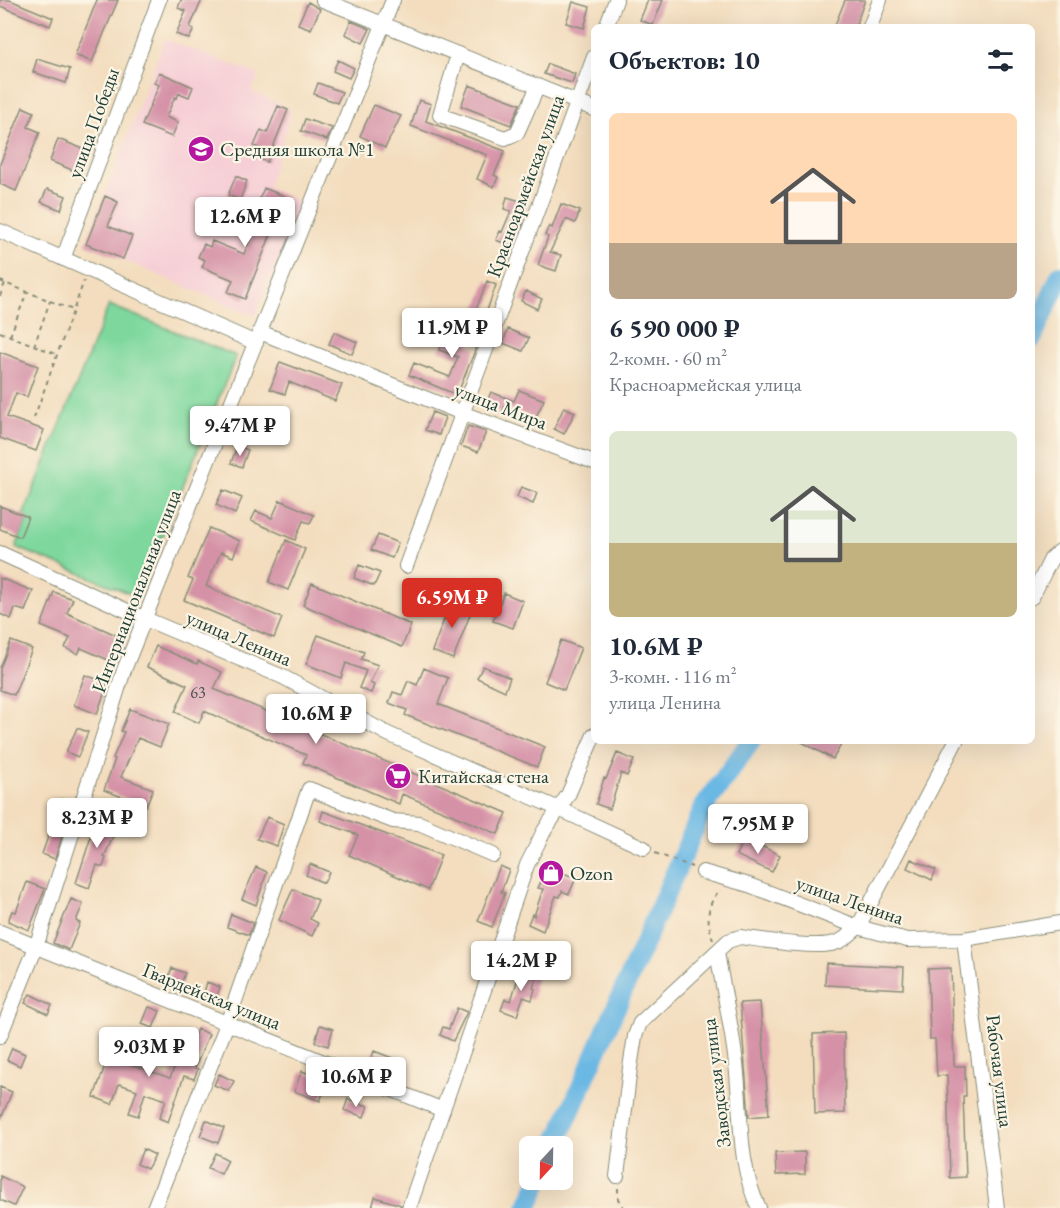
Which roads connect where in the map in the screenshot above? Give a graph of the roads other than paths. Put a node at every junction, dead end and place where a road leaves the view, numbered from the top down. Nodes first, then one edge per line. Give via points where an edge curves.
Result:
1 (159, 0) edge
2 (323, 0) edge
3 (393, 0) edge
4 (616, 0) edge
5 (880, 0) edge
6 (607, 24) edge
7 (871, 24) edge
8 (384, 25) junction
9 (458, 54) junction
10 (591, 65) edge
11 (538, 86) junction
12 (577, 102) junction
13 (591, 108) edge
14 (0, 231) edge
15 (63, 259) junction
16 (258, 337) junction
17 (462, 412) junction
18 (591, 461) edge
19 (1060, 551) edge
20 (0, 553) edge
21 (406, 566) dead end
22 (1035, 591) edge
23 (144, 618) junction
24 (591, 742) edge
25 (955, 744) edge
26 (559, 809) junction
27 (644, 848) road end
28 (493, 855) dead end
29 (703, 872) road end
30 (1060, 923) edge
31 (858, 927) junction
32 (0, 932) edge
33 (964, 939) junction
34 (36, 947) junction
35 (717, 952) junction
36 (227, 1024) junction
37 (0, 1036) edge
38 (443, 1110) junction
39 (617, 1176) road end
40 (154, 1208) edge
41 (409, 1208) edge
42 (759, 1208) edge
43 (997, 1208) edge

1 - 15 street, улица Победы
2 - 8 street
3 - 8 street, Интернациональная улица
4 - 6 street
5 - 7 street
8 - 9 street
8 - 16 street, Интернациональная улица
9 - 11 street
9 - 11 street via 440,115 504,138 517,133
10 - 12 street, Красноармейская улица
11 - 12 street
12 - 13 street
12 - 17 street, Красноармейская улица
14 - 15 street, улица Мира
15 - 16 street, улица Мира
16 - 17 street, улица Мира
16 - 23 street, Интернациональная улица
17 - 18 street, улица Мира
17 - 21 street, Красноармейская улица
19 - 22 street via 1051,559
20 - 23 street, улица Ленина
23 - 26 street, улица Ленина via 283,677 388,734
23 - 34 street, Интернациональная улица
24 - 26 street
25 - 31 street
26 - 27 street, улица Ленина
26 - 38 street via 527,865
28 - 36 street via 419,823 393,821 309,789
29 - 31 street, улица Ленина
30 - 33 street, улица Ленина
31 - 33 street, улица Ленина via 907,940
31 - 35 street via 835,943 817,945 741,937 728,941
32 - 34 street, Гвардейская улица
33 - 43 street, Рабочая улица
34 - 36 street, Гвардейская улица
34 - 37 street, Интернациональная улица
35 - 39 street via 640,1023 631,1057
35 - 42 street, Заводская улица via 736,1064 745,1170
36 - 38 street, Гвардейская улица
36 - 40 street
38 - 41 street

